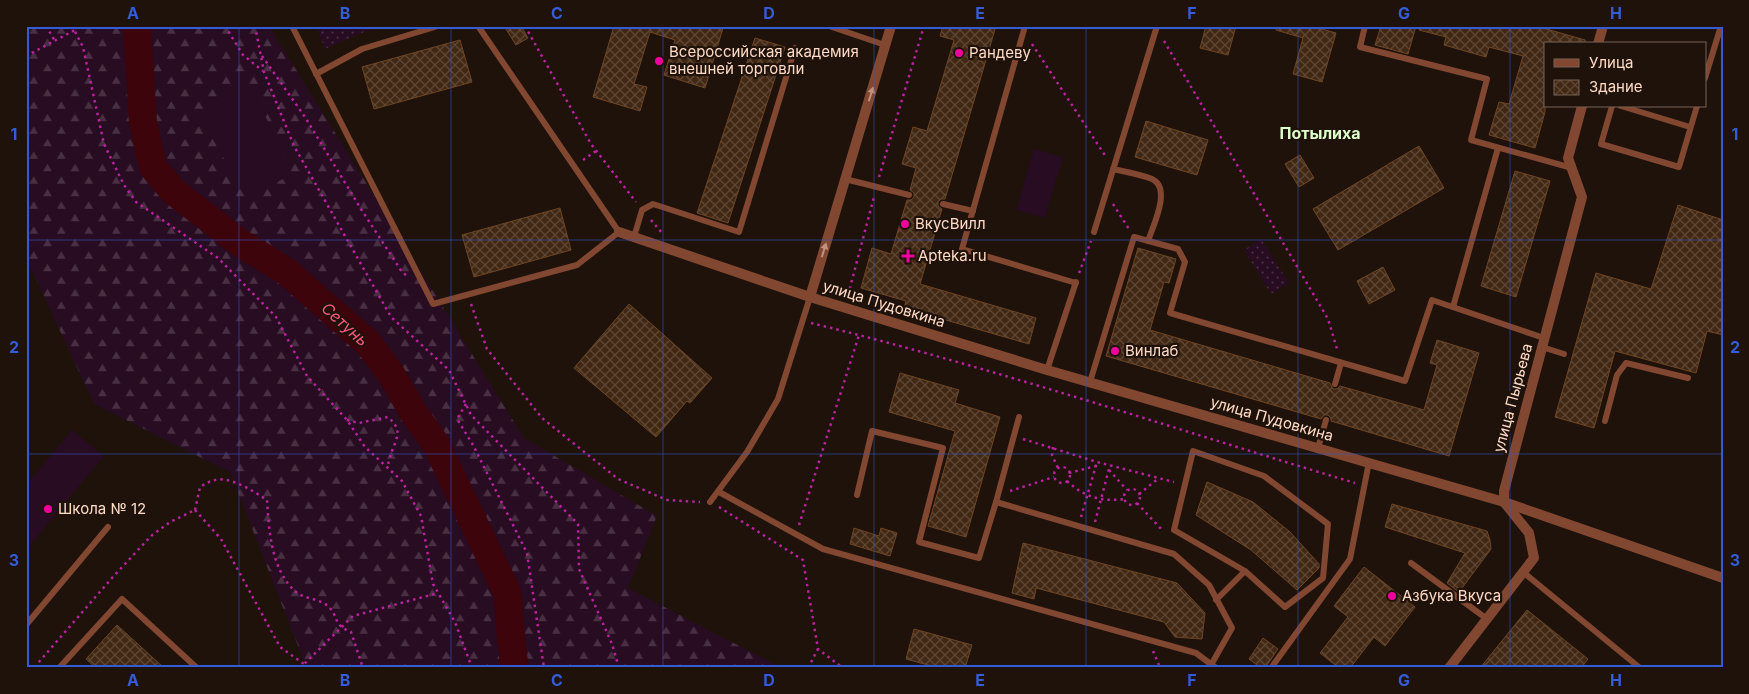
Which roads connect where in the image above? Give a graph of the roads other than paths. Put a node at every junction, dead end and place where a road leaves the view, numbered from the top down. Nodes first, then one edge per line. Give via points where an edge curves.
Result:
1 (292, 26) edge
2 (438, 26) edge
3 (478, 26) edge
4 (829, 26) edge
5 (891, 26) edge
6 (1365, 26) edge
7 (1602, 26) edge
8 (1721, 26) edge
9 (1157, 27) edge
10 (1024, 29) edge
11 (1598, 42) edge
12 (885, 45) junction
13 (795, 48) dead end
14 (316, 74) junction
15 (1706, 75) edge
16 (1581, 108) edge
17 (1611, 108) edge
18 (1627, 108) edge
19 (1696, 108) edge
20 (1690, 127) junction
21 (1498, 148) junction
22 (1113, 168) junction
23 (1572, 168) junction
24 (845, 179) junction
25 (909, 195) dead end
26 (944, 204) dead end
27 (973, 211) junction
28 (619, 232) junction
29 (1094, 232) road end
30 (634, 237) junction
31 (1148, 241) junction
32 (810, 297) junction
33 (1453, 307) junction
34 (1543, 342) junction
35 (1564, 354) dead end
36 (1341, 363) junction
37 (1047, 370) junction
38 (1688, 378) dead end
39 (1090, 382) junction
40 (1335, 384) dead end
41 (1019, 417) dead end
42 (1326, 420) dead end
43 (1605, 421) dead end
44 (1318, 448) junction
45 (1369, 462) junction
46 (719, 492) junction
47 (857, 495) dead end
48 (710, 502) road end
49 (996, 502) junction
50 (1504, 502) junction
51 (108, 528) dead end
52 (1411, 563) dead end
53 (1245, 571) junction
54 (1523, 572) junction
55 (1723, 578) edge
56 (1216, 600) junction
57 (1487, 619) junction
58 (26, 625) edge
59 (1214, 666) edge
60 (59, 668) edge
61 (197, 668) edge
62 (1272, 668) edge
63 (1449, 668) edge
64 (1640, 668) edge

1 - 14 lane
2 - 14 lane via 362,49
3 - 28 lane
4 - 12 lane
5 - 12 street, улица Пудовкина
6 - 21 lane via 1360,47 1486,79 1471,140
7 - 11 street
8 - 15 lane
9 - 22 lane
10 - 27 lane
24 -> 12 street, улица Пудовкина
13 - 30 lane via 739,232 653,204 642,210
14 - 28 lane via 433,304 577,265
16 - 23 street, улица Пырьева via 1568,158
17 - 20 lane via 1601,144 1678,167
18 - 20 lane
19 - 20 lane
21 - 23 lane
21 - 33 lane
22 - 29 lane
22 - 31 lane via 1153,180 1159,185 1161,199
23 - 34 street, улица Пырьева via 1582,197
24 - 25 lane
32 -> 24 street, улица Пудовкина
26 - 27 lane
27 - 37 lane via 962,249 1076,283
28 - 30 street, улица Пудовкина
30 - 32 street, улица Пудовкина
31 - 36 lane via 1178,250 1185,262 1170,313
31 - 39 lane via 1134,237
32 - 37 street, улица Пудовкина
32 - 46 lane via 778,399
33 - 34 lane
33 - 36 lane via 1432,300 1406,381
34 - 35 lane
34 - 50 street, улица Пырьева via 1504,491
36 - 40 lane
37 - 39 street, улица Пудовкина
38 - 43 lane via 1626,363 1617,375
39 - 44 street, улица Пудовкина
41 - 49 lane
42 - 44 lane
44 - 45 street, улица Пудовкина
45 - 50 street, улица Пудовкина
45 - 62 lane via 1350,559
46 - 48 lane
46 - 59 lane via 823,549 1196,653
47 - 49 lane via 872,431 943,448 919,542 979,558
49 - 56 lane via 1174,554 1208,585
50 - 54 street via 1529,533 1534,558
50 - 55 street, улица Пудовкина
51 - 58 lane
52 - 57 lane
53 - 53 lane via 1285,607 1323,578 1328,524 1264,476 1193,451 1174,530
53 - 56 lane
54 - 57 street
54 - 64 lane
56 - 59 lane via 1232,628
57 - 63 street
60 - 61 lane via 122,599

